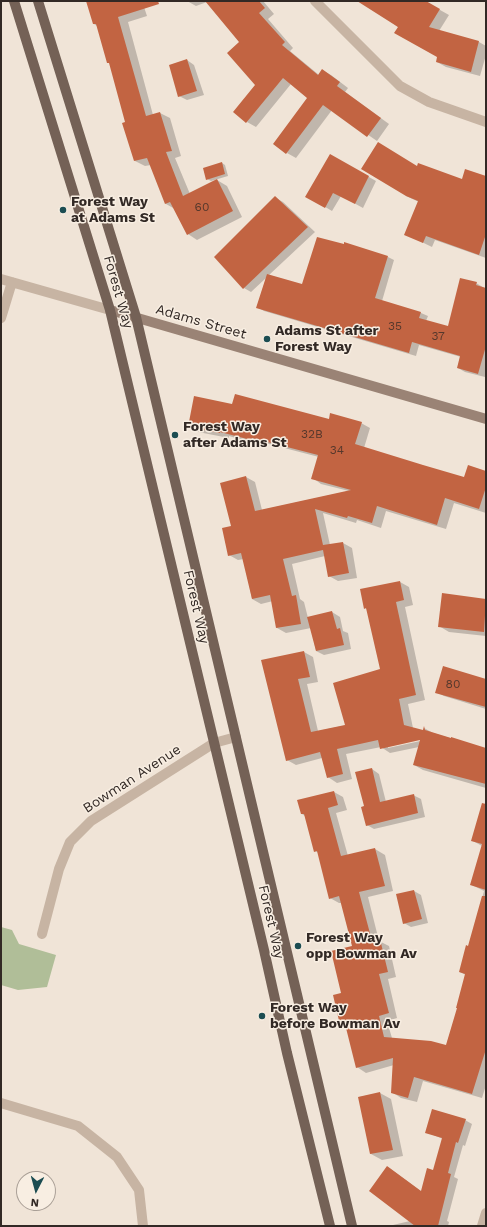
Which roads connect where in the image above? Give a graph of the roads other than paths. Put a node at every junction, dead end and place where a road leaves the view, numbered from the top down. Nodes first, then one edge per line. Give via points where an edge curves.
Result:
1 (14, 1) edge
2 (38, 1) edge
3 (315, 1) edge
4 (486, 122) edge
5 (1, 279) edge
6 (12, 282) junction
7 (110, 310) junction
8 (136, 317) junction
9 (1, 318) edge
10 (486, 419) edge
11 (236, 737) junction
12 (214, 743) junction
13 (42, 934) dead end
14 (1, 1103) edge
15 (486, 1213) edge
16 (143, 1226) edge
17 (330, 1226) edge
18 (352, 1226) edge
19 (482, 1226) edge

1 - 7 main road, Forest Way
2 - 8 main road, Forest Way
3 - 4 street via 400,86 429,102
5 - 6 street, Adams Street
6 - 7 street, Adams Street
6 - 9 street
7 - 8 street, Adams Street
7 - 12 main road, Forest Way
8 - 10 street, Adams Street
8 - 11 main road, Forest Way
11 - 12 street, Bowman Avenue
11 - 18 main road, Forest Way
12 - 13 street, Bowman Avenue via 91,821 70,842
12 - 17 main road, Forest Way
14 - 16 street via 78,1126 117,1157 139,1190
15 - 19 street

